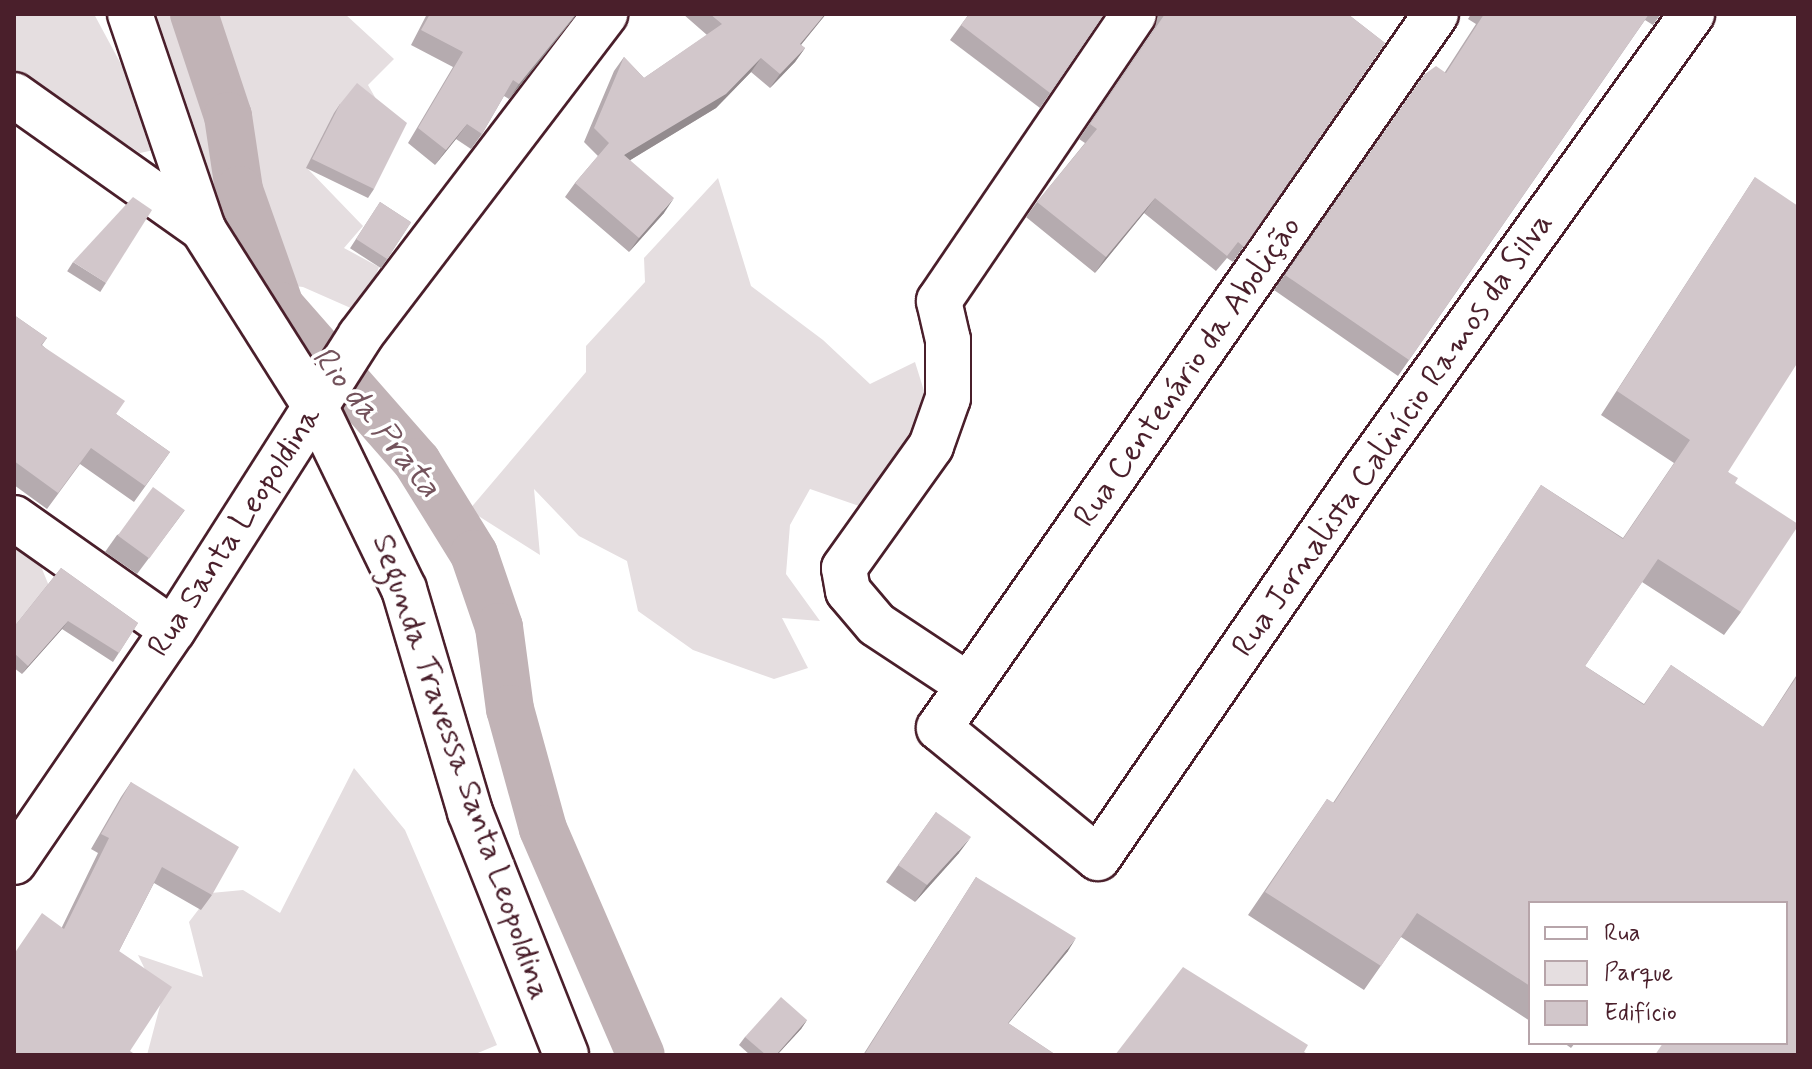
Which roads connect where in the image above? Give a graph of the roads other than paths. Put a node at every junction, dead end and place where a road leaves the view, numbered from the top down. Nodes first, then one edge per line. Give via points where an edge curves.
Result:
1 (130, 14) edge
2 (605, 14) edge
3 (1134, 14) edge
4 (1436, 14) edge
5 (1692, 14) edge
6 (14, 95) edge
7 (203, 229) junction
8 (321, 400) junction
9 (14, 518) edge
10 (173, 630) junction
11 (968, 685) junction
12 (939, 728) joint
13 (14, 862) edge
14 (566, 1055) edge

1 - 7 street
2 - 8 street, Rua Santa Leopoldina via 356,343
3 - 11 street via 939,301 948,340 948,398 931,446 844,568 848,591 876,624
4 - 11 street, Rua Centenário da Abolição
5 - 12 street, Rua Jornalista Calinício Ramos da Silva via 1364,471 1098,858
6 - 7 street
7 - 8 street, Segunda Travessa Santa Leopoldina
8 - 10 street, Rua Santa Leopoldina
8 - 14 street, Segunda Travessa Santa Leopoldina via 404,589 470,812
9 - 10 street
10 - 13 street, Rua Santa Leopoldina
11 - 12 street, Rua Centenário da Abolição

